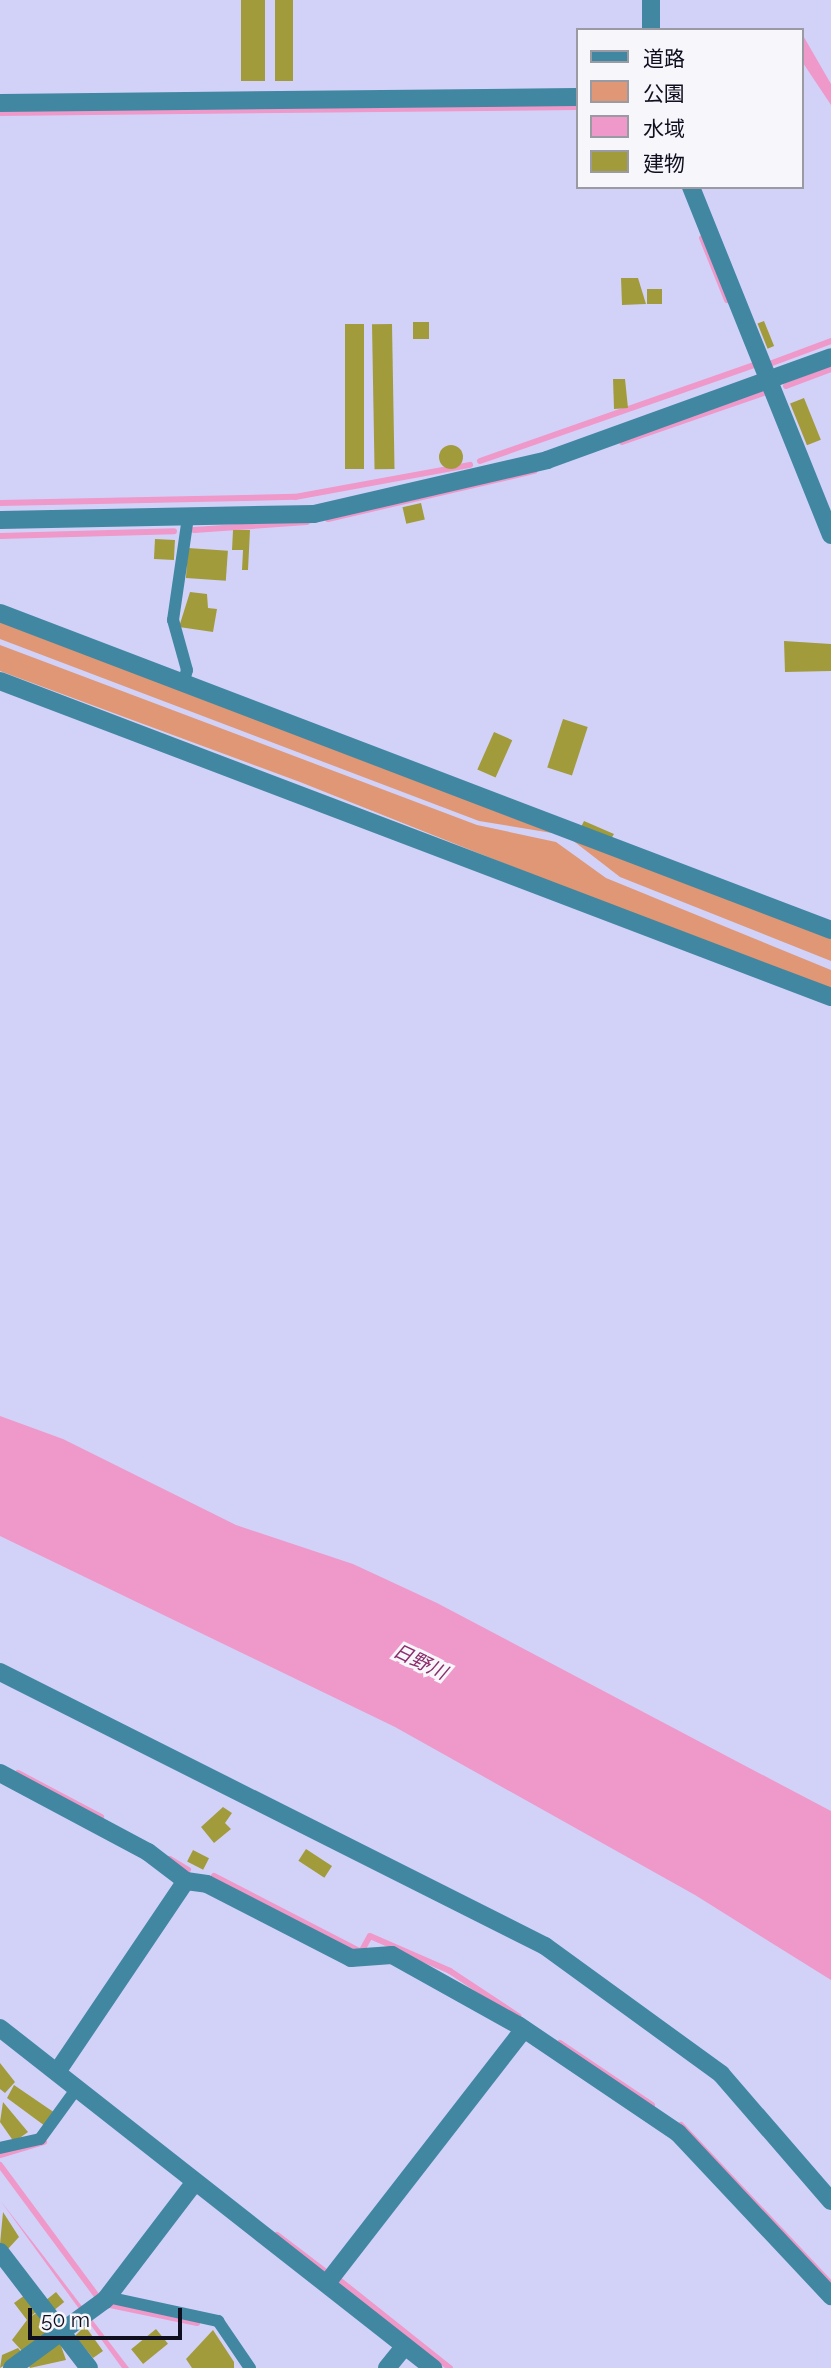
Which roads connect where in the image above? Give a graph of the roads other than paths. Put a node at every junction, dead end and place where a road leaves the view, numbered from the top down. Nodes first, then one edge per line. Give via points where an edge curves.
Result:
1 (651, 0) edge
2 (651, 28) edge
3 (576, 97) edge
4 (0, 103) edge
5 (692, 189) edge
6 (831, 357) edge
7 (771, 377) junction
8 (188, 517) junction
9 (0, 520) edge
10 (831, 535) edge
11 (0, 612) edge
12 (0, 681) edge
13 (184, 681) junction
14 (831, 930) edge
15 (831, 997) edge
16 (0, 1672) edge
17 (0, 1773) edge
18 (186, 1881) junction
19 (0, 2028) edge
20 (524, 2029) junction
21 (57, 2072) junction
22 (77, 2088) junction
23 (0, 2148) edge
24 (195, 2182) junction
25 (831, 2201) edge
26 (0, 2252) edge
27 (327, 2283) junction
28 (831, 2296) edge
29 (107, 2297) junction
30 (62, 2332) junction
31 (405, 2346) junction
32 (12, 2368) edge
33 (89, 2368) edge
34 (250, 2368) edge
35 (387, 2368) edge
36 (433, 2368) edge

1 - 2 street
3 - 4 street
5 - 7 street
6 - 7 street
7 - 8 street via 547,460 314,514
7 - 10 street
8 - 9 street
8 - 13 lane via 173,620 187,670
11 - 13 street
12 - 15 street
13 - 14 street
16 - 25 street via 545,1946 721,2074
17 - 18 street via 148,1852
18 - 20 street via 207,1884 351,1958 393,1955
18 - 21 street
19 - 21 street
20 - 27 street
20 - 28 street via 678,2133
21 - 22 street
22 - 23 lane via 40,2139
22 - 24 street
24 - 27 street
24 - 29 street
26 - 30 street
27 - 31 street
29 - 30 street
29 - 34 lane via 218,2321
30 - 32 street
30 - 33 street
31 - 35 street
31 - 36 street

